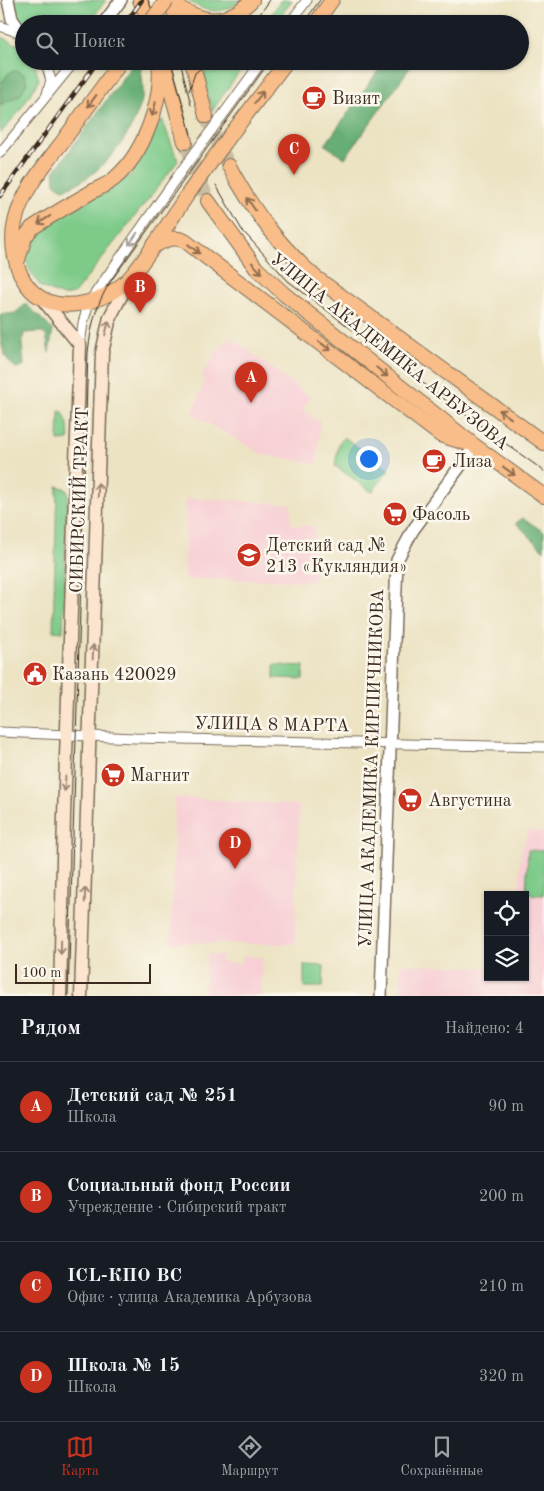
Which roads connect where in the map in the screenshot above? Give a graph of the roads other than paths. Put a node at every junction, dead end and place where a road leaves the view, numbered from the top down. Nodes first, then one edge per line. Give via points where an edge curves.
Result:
1 (8, 0) edge
2 (140, 0) edge
3 (252, 0) edge
4 (307, 0) edge
5 (332, 0) edge
6 (169, 1) edge
7 (146, 15) edge
8 (157, 15) edge
9 (174, 15) edge
10 (193, 15) edge
11 (231, 15) edge
12 (296, 15) edge
13 (321, 15) edge
14 (15, 24) edge
15 (0, 26) edge
16 (15, 31) edge
17 (48, 70) edge
18 (68, 70) edge
19 (114, 70) edge
20 (161, 70) edge
21 (164, 70) edge
22 (194, 70) edge
23 (255, 70) edge
24 (279, 70) edge
25 (47, 97) junction
26 (206, 116) tunnel mouth
27 (9, 141) junction
28 (185, 142) tunnel mouth
29 (0, 144) edge
30 (0, 153) edge
31 (229, 166) tunnel mouth
32 (208, 201) tunnel mouth
33 (151, 247) junction
34 (18, 265) junction
35 (131, 277) junction
36 (44, 300) junction
37 (89, 302) junction
38 (80, 345) junction
39 (544, 442) edge
40 (475, 446) junction
41 (544, 496) edge
42 (0, 732) edge
43 (67, 736) junction
44 (91, 736) junction
45 (389, 744) junction
46 (544, 747) edge
47 (60, 996) edge
48 (81, 996) edge
49 (381, 996) edge

1 - 14 street
2 - 7 main road
3 - 11 main road via 240,12
4 - 12 street
5 - 13 main road
6 - 8 main road, bridge
6 - 9 main road
6 - 10 main road
15 - 16 street
17 - 25 street via 51,80
18 - 25 street
19 -> 34 main road via 37,176 22,202 13,237
20 -> 34 main road via 154,113 142,143 114,179 32,228 19,250
21 - 28 main road
22 - 26 main road
23 -> 37 street, СИБИРСКИЙ ТРАКТ, bridge
33 -> 24 main road, СИБИРСКИЙ ТРАКТ, bridge
25 - 27 street
27 - 29 street
27 - 30 street
39 -> 31 main road, УЛИЦА АКАДЕМИКА АРБУЗОВА via 309,272 269,231
32 -> 40 main road, УЛИЦА АКАДЕМИКА АРБУЗОВА via 256,268 277,288
33 - 35 main road, СИБИРСКИЙ ТРАКТ
33 -> 40 main road via 177,238 185,241 440,435
34 - 36 main road via 26,284
35 - 37 main road
44 -> 35 main road, СИБИРСКИЙ ТРАКТ via 102,353 110,317
36 - 37 main road via 69,305
36 - 38 main road
37 - 38 street, СИБИРСКИЙ ТРАКТ
38 - 43 main road, СИБИРСКИЙ ТРАКТ
40 -> 41 main road, УЛИЦА АКАДЕМИКА АРБУЗОВА
40 - 45 street, УЛИЦА АКАДЕМИКА КИРПИЧНИКОВА via 413,530 396,560
42 - 43 street, УЛИЦА 8 МАРТА via 59,733
43 - 44 street, УЛИЦА 8 МАРТА
43 -> 47 main road, СИБИРСКИЙ ТРАКТ
44 - 45 street, УЛИЦА 8 МАРТА
48 -> 44 main road, СИБИРСКИЙ ТРАКТ
45 - 46 street, УЛИЦА 8 МАРТА
45 - 49 street, УЛИЦА АКАДЕМИКА КИРПИЧНИКОВА

